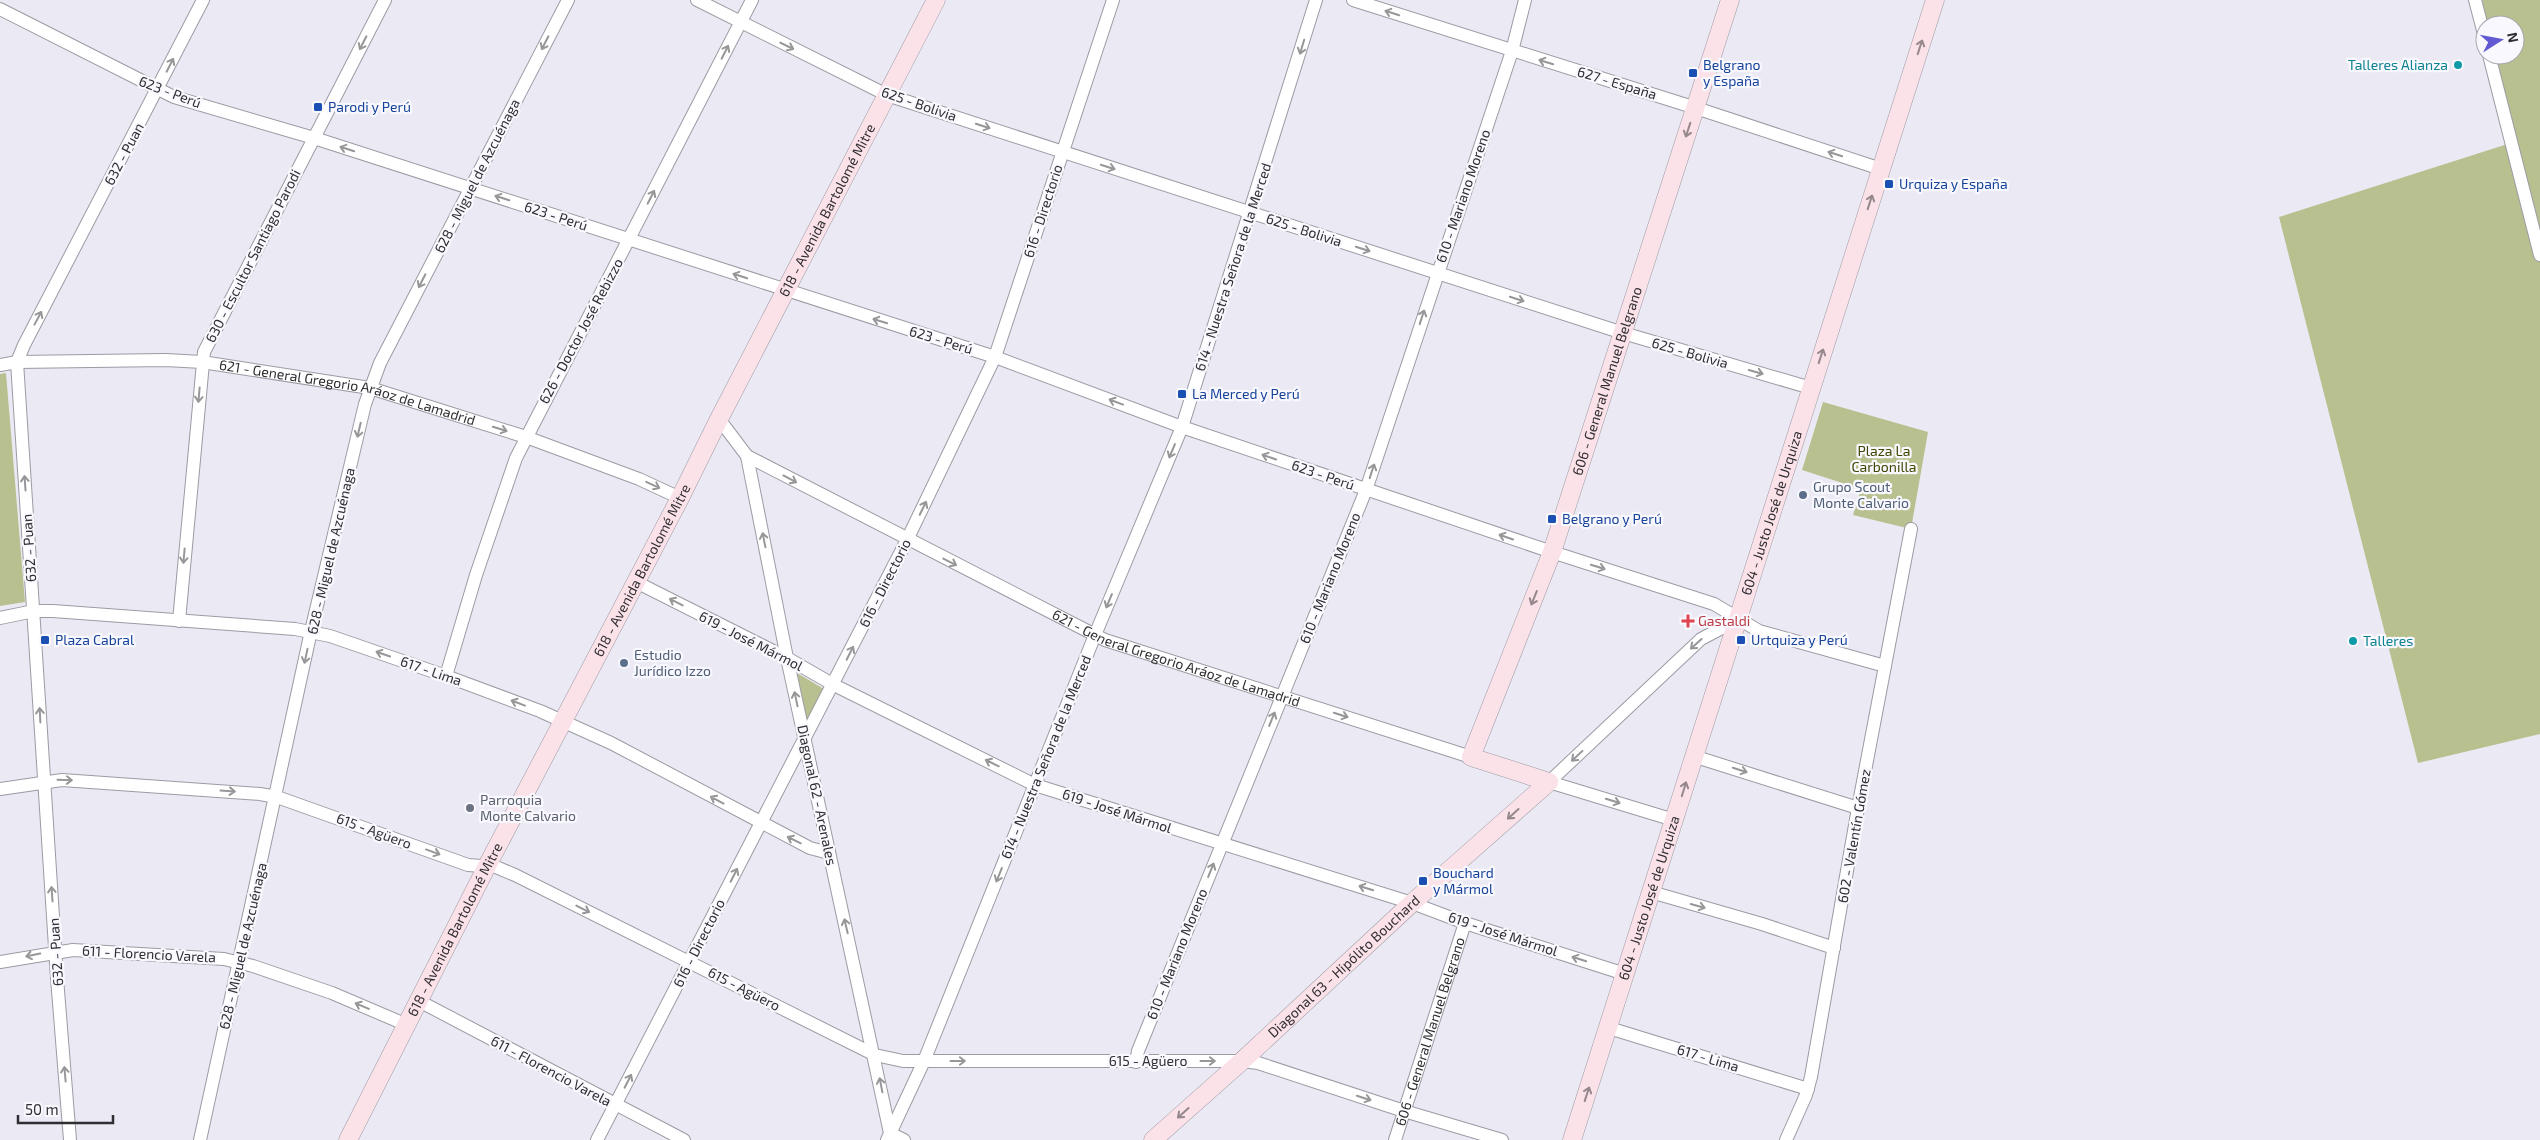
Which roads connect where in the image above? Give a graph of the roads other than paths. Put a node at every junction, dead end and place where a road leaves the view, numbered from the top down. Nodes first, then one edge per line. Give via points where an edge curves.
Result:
1 (203, 0) edge
2 (385, 0) edge
3 (568, 0) edge
4 (697, 0) edge
5 (752, 0) edge
6 (936, 0) edge
7 (1113, 0) edge
8 (1316, 0) edge
9 (1352, 0) edge
10 (1525, 0) edge
11 (1730, 0) edge
12 (1935, 0) edge
13 (2475, 0) edge
14 (0, 9) edge
15 (2479, 15) edge
16 (740, 23) junction
17 (1512, 51) junction
18 (2492, 65) edge
19 (157, 90) junction
20 (887, 95) junction
21 (1696, 108) junction
22 (314, 138) junction
23 (1062, 152) junction
24 (1881, 169) junction
25 (470, 188) junction
26 (1250, 212) junction
27 (629, 240) junction
28 (2540, 255) edge
29 (1437, 272) junction
30 (786, 291) junction
31 (1623, 333) junction
32 (995, 357) junction
33 (17, 362) junction
34 (202, 362) junction
35 (0, 364) edge
36 (370, 388) junction
37 (1811, 388) junction
38 (719, 418) junction
39 (1182, 427) junction
40 (526, 437) junction
41 (747, 456) junction
42 (1366, 490) junction
43 (680, 498) junction
44 (1911, 529) dead end
45 (907, 540) junction
46 (1552, 552) junction
47 (636, 582) junction
48 (34, 611) junction
49 (0, 618) edge
50 (1737, 620) junction
51 (179, 621) junction
52 (312, 632) junction
53 (1095, 635) junction
54 (787, 658) junction
55 (1885, 666) junction
56 (446, 676) junction
57 (834, 685) junction
58 (1282, 696) junction
59 (563, 721) junction
60 (804, 738) junction
61 (1694, 756) junction
62 (1471, 757) junction
63 (44, 780) junction
64 (1549, 782) junction
65 (1035, 785) junction
66 (0, 789) edge
67 (277, 797) junction
68 (1858, 808) junction
69 (1674, 820) junction
70 (760, 823) junction
71 (1222, 844) junction
72 (829, 853) junction
73 (487, 866) junction
74 (1651, 892) junction
75 (1412, 903) junction
76 (1465, 923) junction
77 (1834, 948) junction
78 (56, 951) junction
79 (0, 962) edge
80 (239, 962) junction
81 (689, 962) junction
82 (1625, 974) junction
83 (419, 1001) junction
84 (407, 1025) junction
85 (1609, 1028) junction
86 (875, 1055) junction
87 (924, 1061) junction
88 (1242, 1061) junction
89 (1136, 1062) junction
90 (1808, 1089) junction
91 (616, 1105) junction
92 (1404, 1111) junction
93 (889, 1136) edge
94 (70, 1140) edge
95 (200, 1140) edge
96 (348, 1140) edge
97 (597, 1140) edge
98 (684, 1140) edge
99 (904, 1140) edge
100 (1153, 1140) edge
101 (1395, 1140) edge
102 (1502, 1140) edge
103 (1572, 1140) edge
104 (1786, 1140) edge

19 -> 1 street, 632 - Puan
2 -> 22 street, 630 - Escultor Santiago Parodi
3 -> 25 street, 628 - Miguel de Azcuénaga
4 - 16 street, 625 - Bolivia
5 - 16 street, 626 - Doctor José Rebizzo
6 - 20 main road, 618 - Avenida Bartolomé Mitre
7 - 23 street, 616 - Directorio
8 -> 26 street, 614 - Nuestra Señora de la Merced
17 -> 9 street, 627 - España
10 - 17 street, 610 - Mariano Moreno
11 - 21 main road, 606 - General Manuel Belgrano
24 -> 12 main road, 604 - Justo José de Urquiza
13 - 15 street
14 - 19 street, 623 - Perú
16 -> 20 street, 625 - Bolivia
27 -> 16 street, 626 - Doctor José Rebizzo
21 -> 17 street, 627 - España
17 - 29 street, 610 - Mariano Moreno
18 - 28 street
19 - 22 street, 623 - Perú
33 -> 19 street, 632 - Puan
20 -> 23 street, 625 - Bolivia
20 - 30 main road, 618 - Avenida Bartolomé Mitre
24 -> 21 street, 627 - España
21 -> 31 main road, 606 - General Manuel Belgrano
25 -> 22 street, 623 - Perú
22 - 34 street, 630 - Escultor Santiago Parodi via 208,341
23 -> 26 street, 625 - Bolivia
23 - 32 street, 616 - Directorio
37 -> 24 main road, 604 - Justo José de Urquiza
27 -> 25 street, 623 - Perú
25 -> 36 street, 628 - Miguel de Azcuénaga
26 -> 29 street, 625 - Bolivia
26 - 39 street, 614 - Nuestra Señora de la Merced
30 -> 27 street, 623 - Perú
27 - 40 street, 626 - Doctor José Rebizzo
29 -> 31 street, 625 - Bolivia
42 -> 29 street, 610 - Mariano Moreno
32 -> 30 street, 623 - Perú
30 - 38 main road, 618 - Avenida Bartolomé Mitre
31 -> 37 street, 625 - Bolivia
31 - 46 main road, 606 - General Manuel Belgrano
39 -> 32 street, 623 - Perú
45 -> 32 street, 616 - Directorio
33 - 34 street, 621 - General Gregorio Aráoz de Lamadrid
33 - 35 street, 621 - General Gregorio Aráoz de Lamadrid
48 -> 33 street, 632 - Puan
34 - 36 street, 621 - General Gregorio Aráoz de Lamadrid
34 -> 51 street, 630 - Escultor Santiago Parodi
36 -> 40 street, 621 - General Gregorio Aráoz de Lamadrid
36 -> 52 street, 628 - Miguel de Azcuénaga
37 - 50 main road, 604 - Justo José de Urquiza
38 - 41 street, 621 - General Gregorio Aráoz de Lamadrid
38 - 43 main road, 618 - Avenida Bartolomé Mitre
42 -> 39 street, 623 - Perú
39 -> 53 street, 614 - Nuestra Señora de la Merced
40 -> 43 street, 621 - General Gregorio Aráoz de Lamadrid via 639,479
40 - 56 street, 626 - Doctor José Rebizzo via 509,475
41 -> 45 street, 621 - General Gregorio Aráoz de Lamadrid
54 -> 41 street, Diagonal 62 - Arenales
46 -> 42 street, 623 - Perú
42 - 58 street, 610 - Mariano Moreno
43 - 47 main road, 618 - Avenida Bartolomé Mitre
44 - 55 street, 602 - Valentín Gómez
45 -> 53 street, 621 - General Gregorio Aráoz de Lamadrid
57 -> 45 street, 616 - Directorio
46 -> 50 street, 623 - Perú via 1714,604
46 -> 62 main road, 606 - General Manuel Belgrano
54 -> 47 street, 619 - José Mármol
47 - 59 main road, 618 - Avenida Bartolomé Mitre
48 - 49 street, 617 - Lima
48 - 51 street, 617 - Lima
63 -> 48 street, 632 - Puan
50 - 55 street, 623 - Perú via 1759,630
50 - 61 main road, 604 - Justo José de Urquiza
50 -> 64 street, Diagonal 63 - Hipólito Bouchard via 1701,639
51 - 52 street, 617 - Lima
56 -> 52 street, 617 - Lima
52 -> 67 street, 628 - Miguel de Azcuénaga
53 - 58 street, 621 - General Gregorio Aráoz de Lamadrid
53 - 65 street, 614 - Nuestra Señora de la Merced
54 - 57 street, 619 - José Mármol
60 -> 54 street, Diagonal 62 - Arenales
55 - 68 street, 602 - Valentín Gómez
59 -> 56 street, 617 - Lima
57 - 60 street, 616 - Directorio
65 -> 57 street, 619 - José Mármol
58 -> 62 street, 621 - General Gregorio Aráoz de Lamadrid
71 -> 58 street, 610 - Mariano Moreno
70 -> 59 street, 617 - Lima via 611,743
59 - 73 main road, 618 - Avenida Bartolomé Mitre
60 - 70 street, 616 - Directorio
60 - 72 street, Diagonal 62 - Arenales
61 -> 68 street
69 -> 61 main road, 604 - Justo José de Urquiza
62 - 64 main road, 621 - General Gregorio Aráoz de Lamadrid
63 - 66 street, 615 - Agüero
63 -> 67 street, 615 - Agüero
78 -> 63 street, 632 - Puan
64 -> 69 street, 621 - General Gregorio Aráoz de Lamadrid
64 -> 75 main road, Diagonal 63 - Hipólito Bouchard
65 - 71 street, 619 - José Mármol
65 -> 87 street, 614 - Nuestra Señora de la Merced
67 -> 73 street, 615 - Agüero via 468,864
67 - 80 street, 628 - Miguel de Azcuénaga
68 - 77 street, 602 - Valentín Gómez
69 - 74 main road, 604 - Justo José de Urquiza
72 -> 70 street, 617 - Lima via 810,848
81 -> 70 street, 616 - Directorio
75 -> 71 street, 619 - José Mármol
89 -> 71 street, 610 - Mariano Moreno
86 -> 72 street, Diagonal 62 - Arenales
73 -> 81 street, 615 - Agüero via 515,875
73 - 83 main road, 618 - Avenida Bartolomé Mitre
74 -> 77 street
74 - 82 main road, 604 - Justo José de Urquiza
75 - 76 street, 619 - José Mármol
75 - 88 main road, Diagonal 63 - Hipólito Bouchard
82 -> 76 street, 619 - José Mármol
76 - 92 street, 606 - General Manuel Belgrano
77 - 90 street, 602 - Valentín Gómez
78 -> 79 street, 611 - Florencio Varela
78 - 80 street, 611 - Florencio Varela
94 -> 78 street, 632 - Puan
84 -> 80 street, 611 - Florencio Varela via 332,993
80 - 95 street, 628 - Miguel de Azcuénaga
81 - 86 street, 615 - Agüero
91 -> 81 street, 616 - Directorio
82 - 85 main road, 604 - Justo José de Urquiza
83 - 84 main road, 618 - Avenida Bartolomé Mitre
83 - 91 street, 611 - Florencio Varela
84 - 96 main road, 618 - Avenida Bartolomé Mitre
85 - 90 street, 617 - Lima
103 -> 85 main road, 604 - Justo José de Urquiza
86 - 87 street, 615 - Agüero via 903,1061
93 -> 86 street, Diagonal 62 - Arenales
87 -> 89 street, 615 - Agüero
87 - 93 street, 614 - Nuestra Señora de la Merced
89 -> 88 street, 615 - Agüero
88 -> 92 street, 615 - Agüero via 1258,1063
88 -> 100 main road, Diagonal 63 - Hipólito Bouchard
90 - 104 street, 602 - Valentín Gómez
91 - 97 street, 616 - Directorio
91 - 98 street, 611 - Florencio Varela
92 - 101 street, 606 - General Manuel Belgrano
92 - 102 street, 615 - Agüero
93 - 99 street

